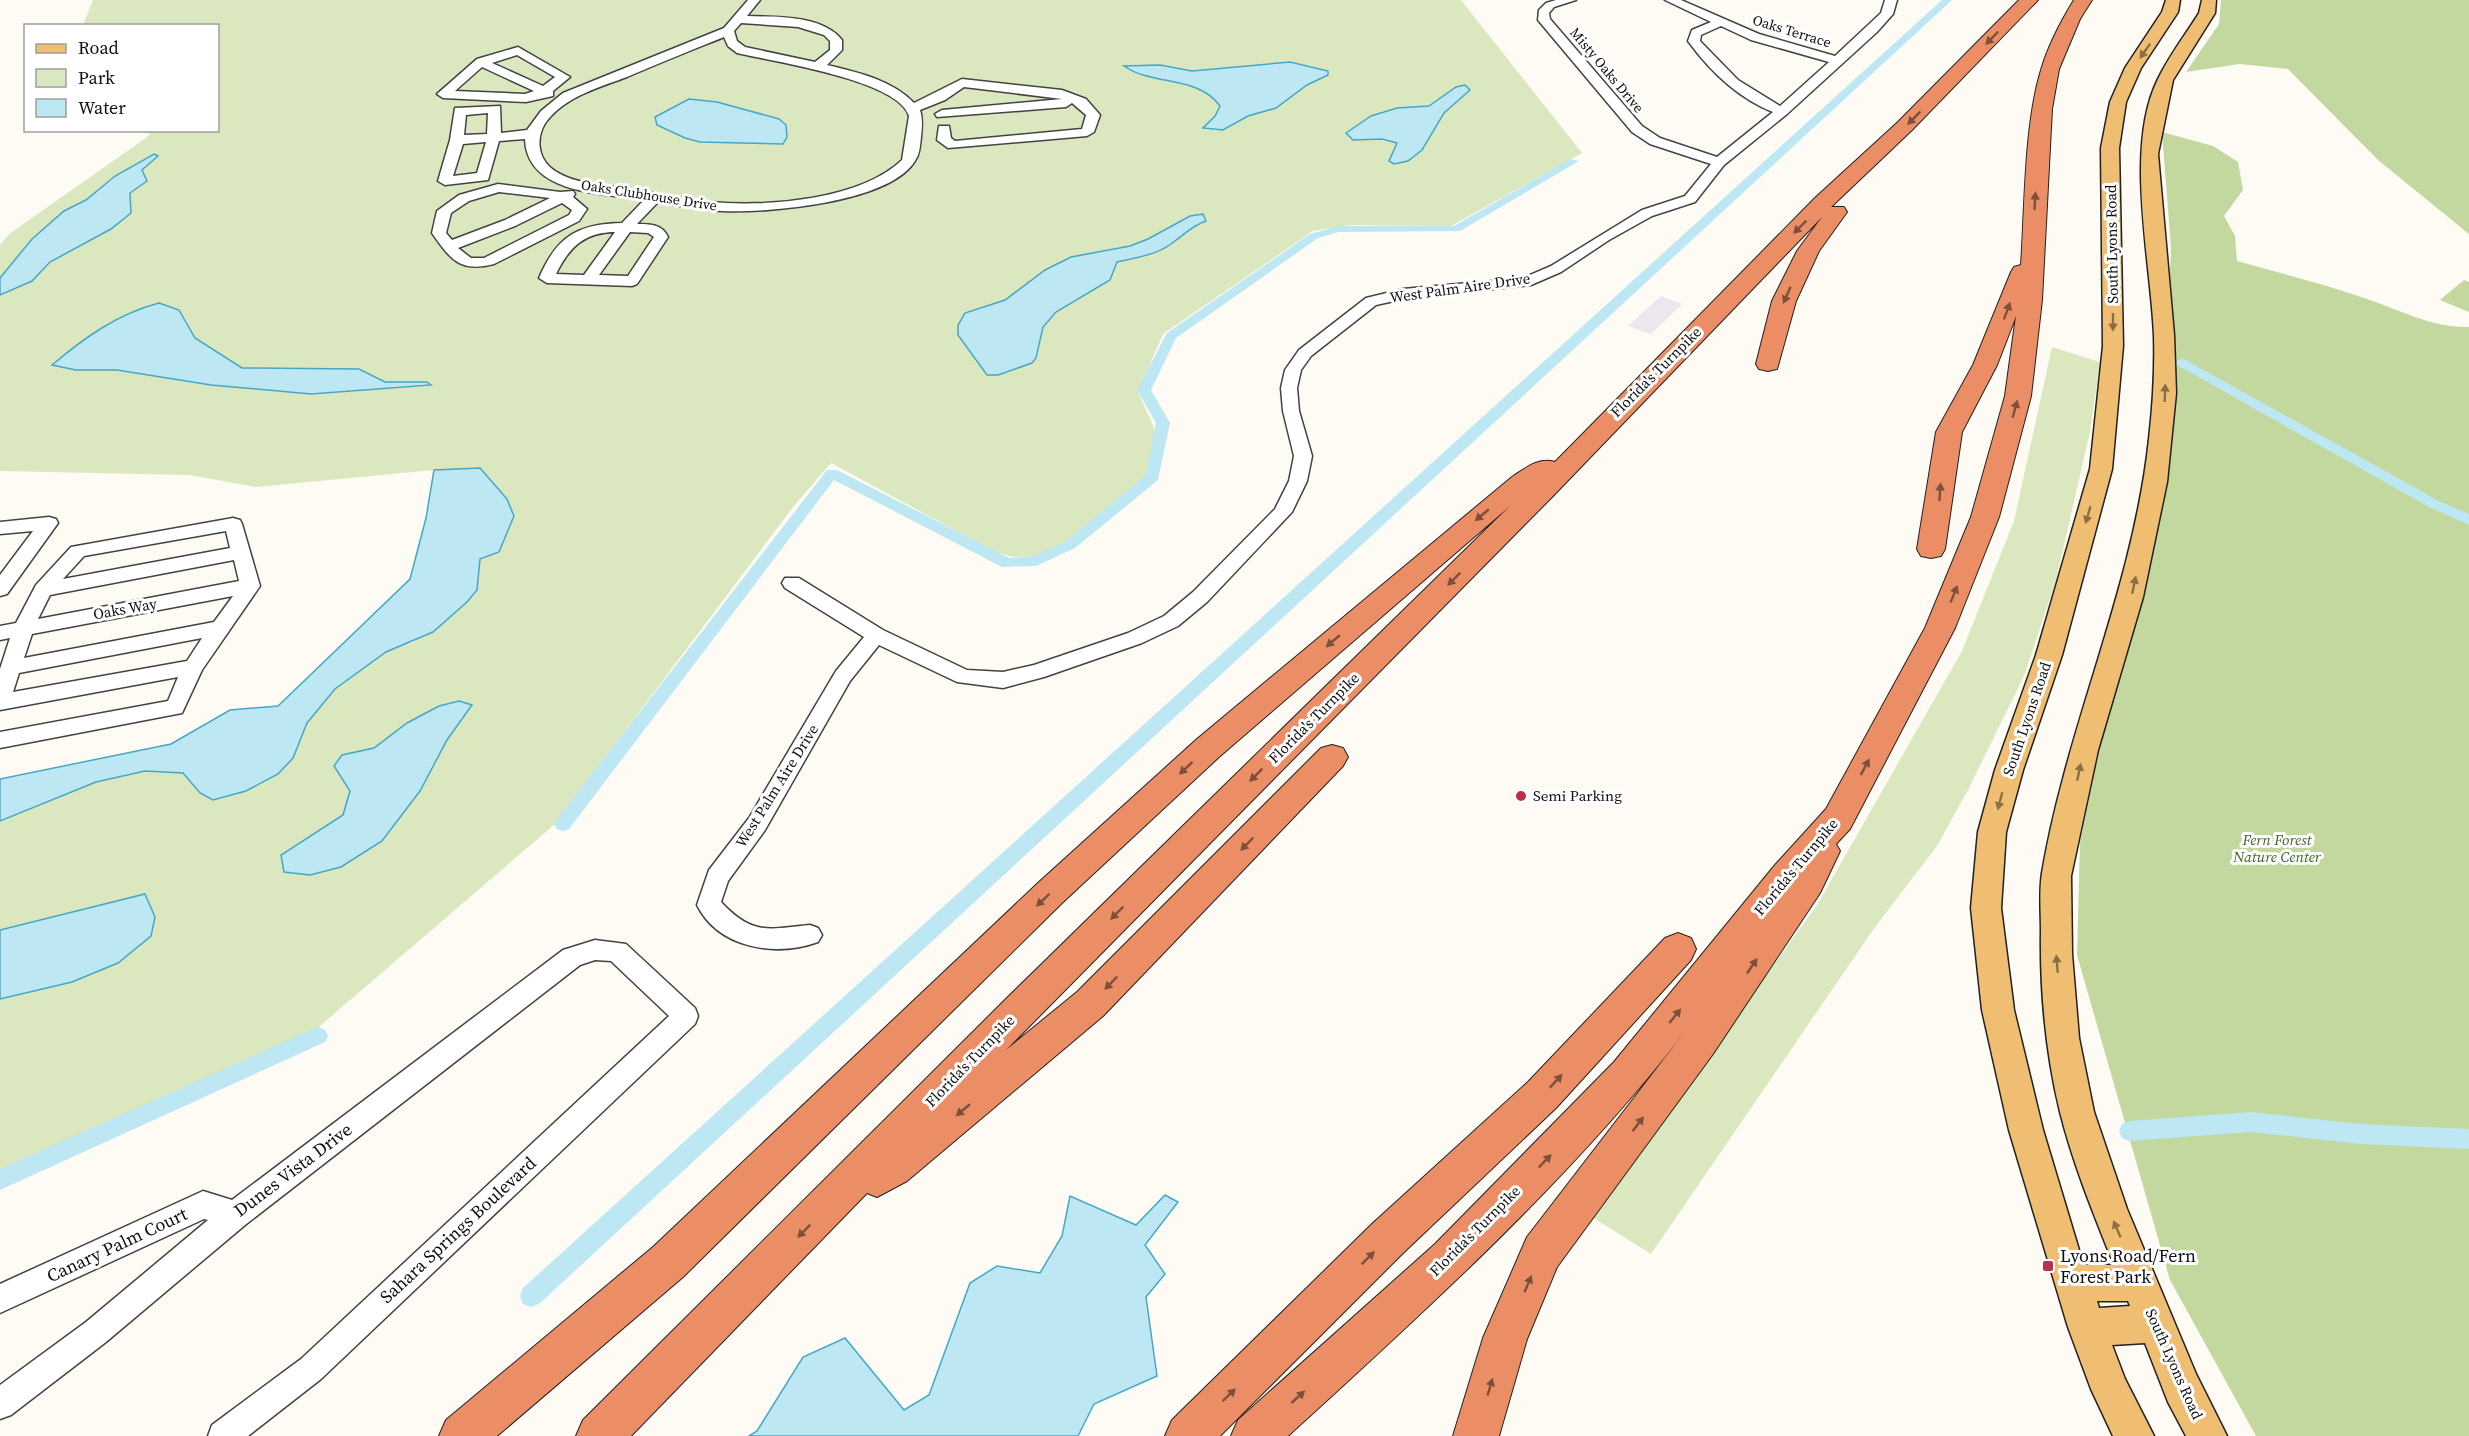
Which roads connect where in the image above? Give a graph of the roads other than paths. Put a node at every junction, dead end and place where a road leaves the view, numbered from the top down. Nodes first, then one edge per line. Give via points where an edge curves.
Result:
1 (754, 0) edge
2 (1570, 0) edge
3 (1671, 0) edge
4 (1891, 0) edge
5 (2029, 0) edge
6 (2083, 0) edge
7 (2173, 0) edge
8 (2209, 0) edge
9 (739, 18) junction
10 (1719, 23) junction
11 (728, 31) junction
12 (683, 51) junction
13 (741, 51) junction
14 (1838, 61) junction
15 (481, 62) junction
16 (815, 68) junction
17 (542, 93) junction
18 (568, 96) junction
19 (1081, 102) junction
20 (913, 108) junction
21 (1782, 111) junction
22 (942, 114) dead end
23 (944, 129) dead end
24 (532, 134) junction
25 (494, 136) junction
26 (457, 140) junction
27 (1719, 162) junction
28 (1858, 172) junction
29 (581, 185) junction
30 (655, 197) junction
31 (560, 199) junction
32 (626, 228) junction
33 (449, 246) junction
34 (2032, 260) junction
35 (588, 280) junction
36 (1768, 364) dead end
37 (1582, 447) junction
38 (0, 528) edge
39 (1931, 549) dead end
40 (239, 553) junction
41 (792, 583) dead end
42 (250, 586) junction
43 (0, 589) edge
44 (43, 590) junction
45 (24, 627) junction
46 (220, 628) junction
47 (0, 633) edge
48 (876, 635) junction
49 (13, 667) junction
50 (193, 667) junction
51 (0, 701) edge
52 (0, 740) edge
53 (1332, 757) dead end
54 (1838, 819) junction
55 (810, 935) dead end
56 (1678, 949) dead end
57 (686, 1016) joint
58 (829, 1206) junction
59 (235, 1215) junction
60 (2072, 1283) junction
61 (2139, 1283) junction
62 (0, 1299) edge
63 (2156, 1324) junction
64 (2087, 1327) junction
65 (0, 1404) edge
66 (223, 1436) edge
67 (462, 1436) edge
68 (599, 1436) edge
69 (1188, 1436) edge
70 (1254, 1436) edge
71 (1476, 1436) edge
72 (2134, 1436) edge
73 (2207, 1436) edge

1 - 9 street
2 - 27 street, Misty Oaks Drive via 1550,5 1543,12 1544,20 1637,129 1655,141
3 - 10 street, Oaks Terrace
4 - 14 street, West Palm Aire Drive via 1887,14
5 -> 28 highway, Florida's Turnpike
34 -> 6 highway, Florida's Turnpike via 2042,109 2050,69
7 -> 60 main road, South Lyons Road via 2170,12 2133,68 2118,102 2110,148 2113,346 2101,469 2049,655 1992,832 1986,908 1998,1010 2026,1130
61 -> 8 main road, South Lyons Road via 2077,1112 2062,1022 2056,954 2056,876 2084,750 2131,597 2156,482 2165,393 2164,335 2149,154 2165,80 2207,12
9 - 11 street
9 - 16 street via 797,22 816,27 835,39 836,53
10 - 14 street, Oaks Terrace
10 - 21 street via 1696,33 1694,41 1745,93
11 - 12 street
11 - 13 street via 732,43
12 - 13 street
12 - 18 street
13 - 16 street
14 - 21 street, West Palm Aire Drive
15 - 17 street
15 - 17 street via 518,51 564,77
15 - 17 street via 443,94 526,98
16 - 20 street via 893,90
17 - 18 street
18 - 24 street via 550,109
19 - 20 street via 1057,93 962,83 940,98
19 - 22 street
19 - 23 street via 1093,115 1087,132 953,145 944,141
20 - 30 street, Oaks Clubhouse Drive via 913,152 907,164 880,183 834,197 749,207
21 - 27 street, West Palm Aire Drive
24 - 25 street
24 - 29 street, Oaks Clubhouse Drive via 532,150 548,173
25 - 26 street
25 - 26 street via 495,109 460,111
25 - 26 street via 483,177 446,181
27 - 48 street, West Palm Aire Drive via 1689,199 1647,213 1556,269 1526,282 1403,294 1371,301 1305,353 1293,370 1288,388 1303,456 1298,481 1283,512 1200,597 1171,621 1135,638 1003,680 964,677
28 -> 36 highway via 1841,206 1808,251 1784,301
28 -> 37 highway, Florida's Turnpike
29 - 30 street, Oaks Clubhouse Drive
29 - 31 street
30 - 32 street
31 - 33 street via 501,228
31 - 33 street via 533,190 498,188 464,198 444,211 440,233
31 - 33 street via 580,209 574,219 489,261 463,261
32 - 35 street
32 - 35 street via 652,229 662,237 637,277 623,282
32 - 35 street via 592,229 584,233 547,275 551,279
39 -> 34 highway via 1949,432 1989,355 2022,272
54 -> 34 highway, Florida's Turnpike via 1940,628 1985,517 2018,396
37 -> 58 highway, Florida's Turnpike
37 -> 67 highway via 1521,483 1208,748 1042,901 668,1262
38 - 43 street via 49,524
40 - 42 street
40 - 44 street
40 - 44 street via 232,524 78,551
41 - 48 street, West Palm Aire Drive
42 - 45 street, Oaks Way
42 - 46 street
44 - 45 street
45 - 47 street, Oaks Way
45 - 49 street
46 - 49 street
46 - 50 street
48 - 55 street, West Palm Aire Drive via 843,676 757,824 717,877 709,905 727,926 757,940
49 - 51 street
50 - 51 street
50 - 52 street via 175,707
53 -> 58 highway via 1090,1004 893,1167
70 -> 54 highway, Florida's Turnpike via 1450,1259 1628,1076 1787,875
71 -> 54 highway via 1505,1338 1542,1252 1725,1005 1808,883
69 -> 56 highway via 1387,1239 1542,1095
57 - 59 street, Dunes Vista Drive via 616,951 595,950 572,957
57 - 66 street, Sahara Springs Boulevard via 311,1369
58 -> 68 highway, Florida's Turnpike
59 - 62 street, Canary Palm Court via 203,1205
59 - 65 street, Dunes Vista Drive via 96,1332
60 - 61 main road
60 - 64 main road, South Lyons Road
61 - 63 main road, South Lyons Road
63 - 64 main road
63 - 73 main road, South Lyons Road
64 - 72 main road, South Lyons Road via 2110,1389

